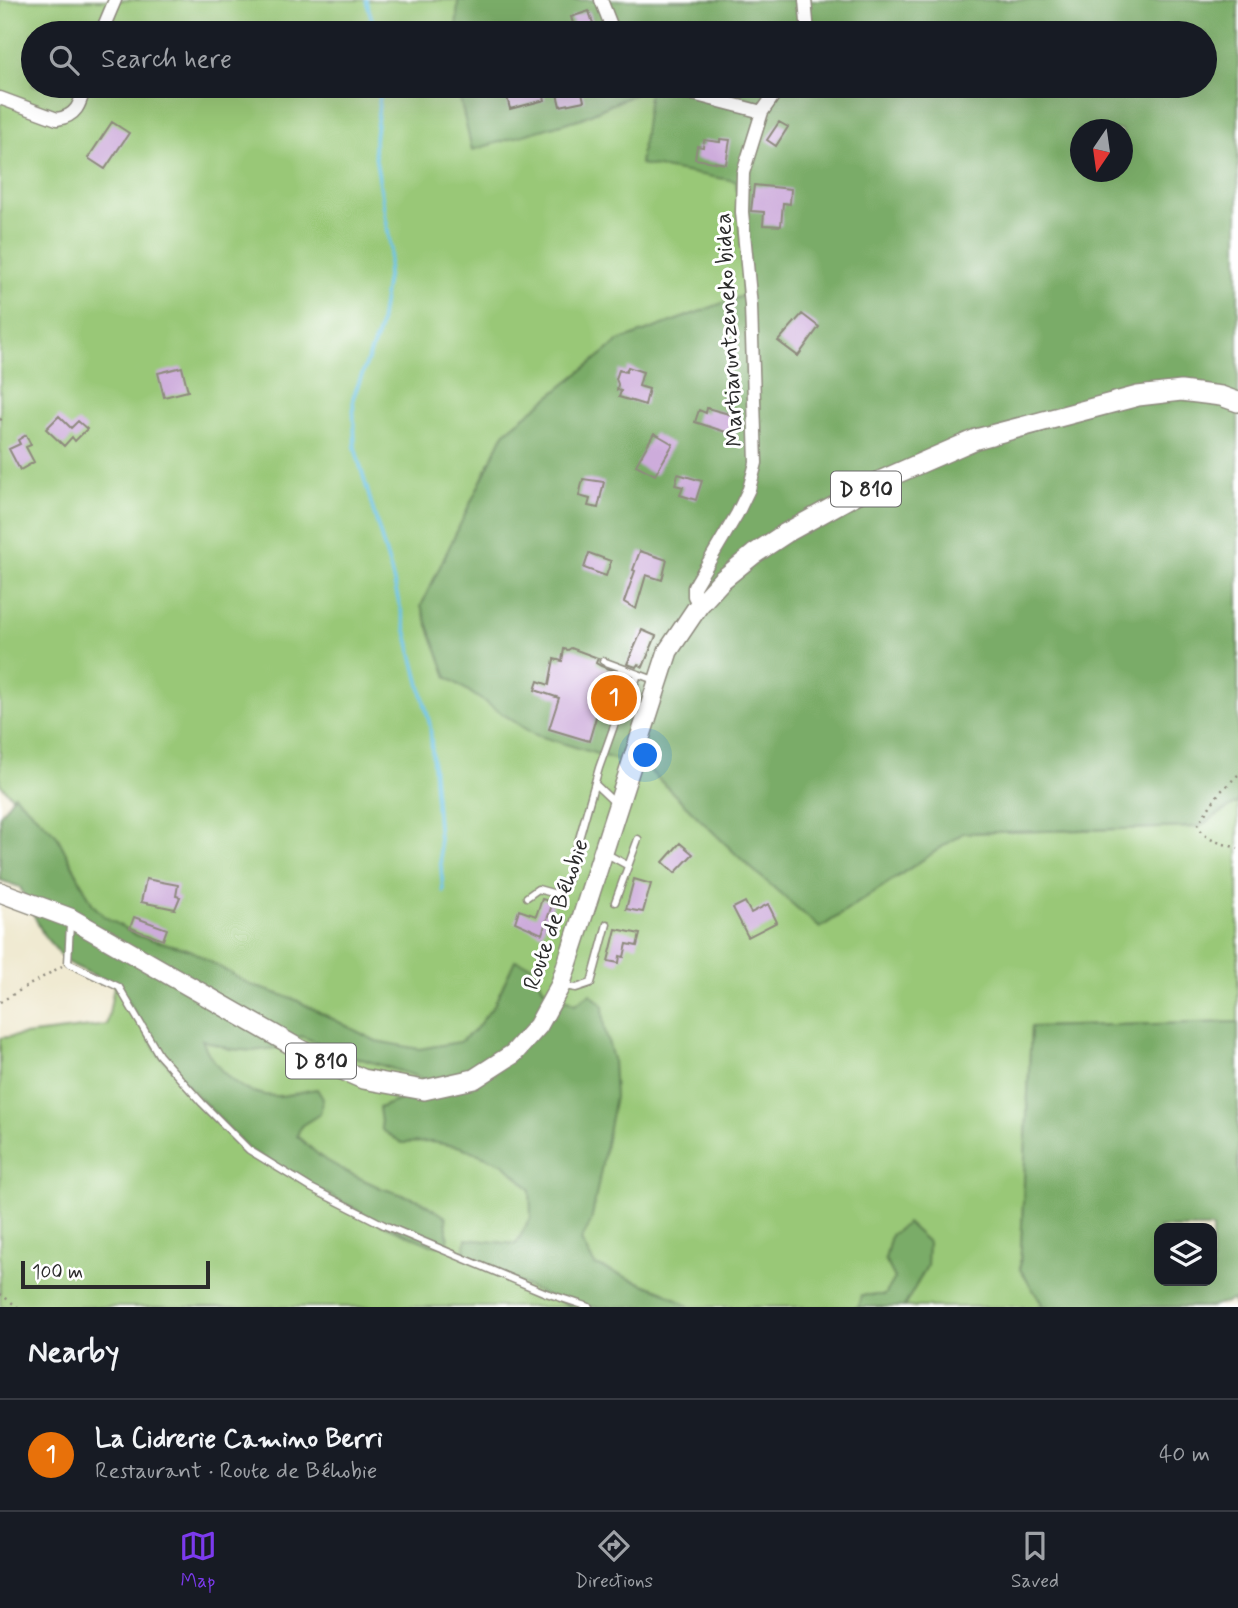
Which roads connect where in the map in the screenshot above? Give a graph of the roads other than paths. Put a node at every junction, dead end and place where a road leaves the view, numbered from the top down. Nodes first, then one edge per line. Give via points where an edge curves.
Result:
1 (115, 0) edge
2 (601, 0) edge
3 (805, 0) edge
4 (106, 21) edge
5 (609, 21) edge
6 (807, 21) edge
7 (0, 98) edge
8 (81, 98) edge
9 (708, 98) edge
10 (772, 98) edge
11 (762, 112) junction
12 (1238, 402) edge
13 (699, 605) junction
14 (603, 661) dead end
15 (638, 674) junction
16 (658, 682) junction
17 (595, 784) junction
18 (618, 806) junction
19 (638, 839) dead end
20 (603, 852) junction
21 (627, 864) junction
22 (0, 891) edge
23 (527, 897) dead end
24 (615, 902) dead end
25 (70, 918) junction
26 (607, 924) dead end
27 (560, 986) junction
28 (589, 1307) edge

1 - 4 street
2 - 5 street
3 - 6 street
7 - 8 street via 57,119 76,112
9 - 11 street
10 - 11 street, Martiaruntzeneko bidea
11 - 13 street, Martiaruntzeneko bidea via 743,173 742,212 751,306 756,463 737,514 694,587
12 - 13 main road, Route de Béhobie / D 810 via 1181,391 1138,396 1056,416 982,444 887,489 792,542
13 - 16 main road, Route de Béhobie / D 810 via 668,651
14 - 15 lane
15 - 16 lane
15 - 17 lane via 626,710 615,723
16 - 18 main road, Route de Béhobie / D 810
17 - 18 lane
17 - 23 lane via 566,885 556,894 538,889
18 - 20 main road, Route de Béhobie / D 810
19 - 21 lane
20 - 21 lane
20 - 27 main road, Route de Béhobie / D 810
21 - 24 lane
22 - 25 main road, Route de Béhobie / D 810
25 - 27 main road, Route de Béhobie / D 810 via 315,1058 363,1079 424,1090 474,1079 513,1054 538,1026
25 - 28 lane via 68,963 119,987 159,1055 249,1150 384,1225
26 - 27 lane via 591,983 576,988

